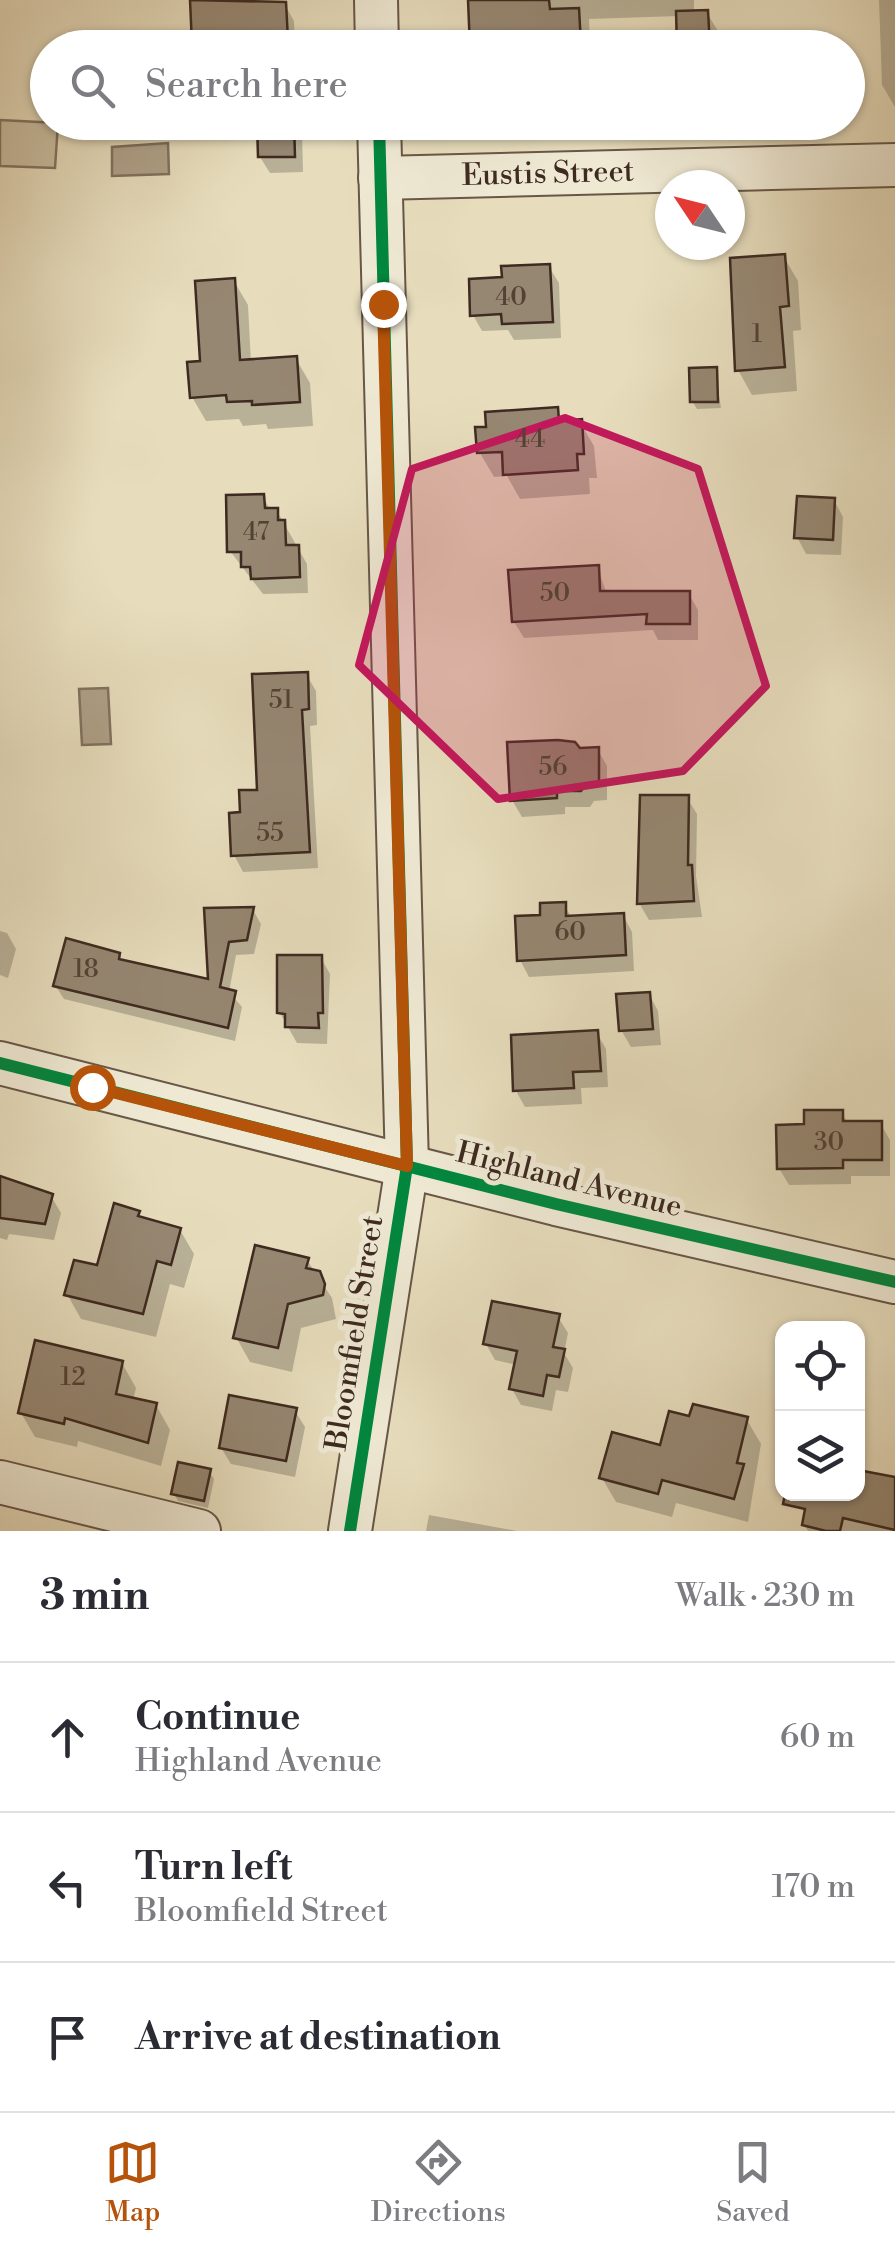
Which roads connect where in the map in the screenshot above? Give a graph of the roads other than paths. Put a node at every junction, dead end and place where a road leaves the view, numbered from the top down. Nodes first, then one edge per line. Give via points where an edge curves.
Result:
1 (376, 0) edge
2 (377, 30) edge
3 (379, 140) edge
4 (895, 165) edge
5 (380, 178) junction
6 (0, 1064) edge
7 (407, 1166) junction
8 (895, 1282) edge
9 (0, 1482) edge
10 (198, 1531) edge
11 (350, 1531) edge

1 - 2 street
3 - 5 street, Bloomfield Street
4 - 5 street, Eustis Street
5 - 7 street, Bloomfield Street
6 - 7 street, Highland Avenue
7 - 8 street, Highland Avenue
7 - 11 street, Bloomfield Street
9 - 10 street

